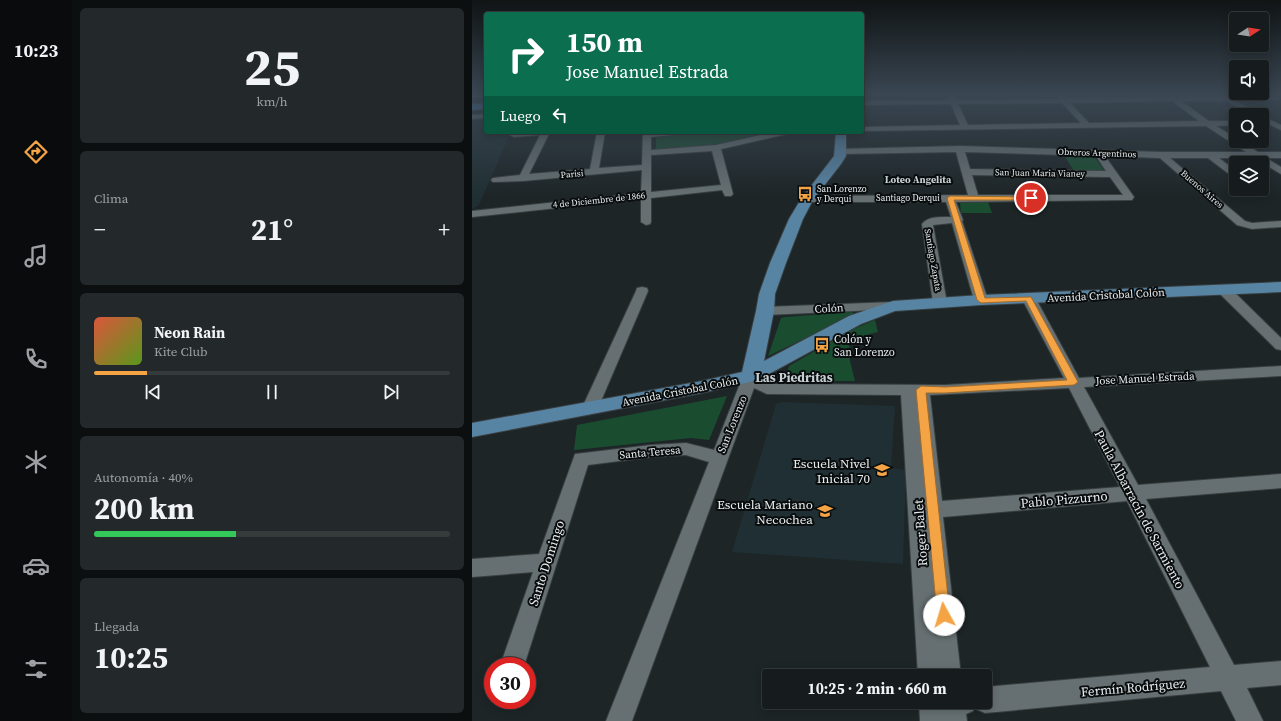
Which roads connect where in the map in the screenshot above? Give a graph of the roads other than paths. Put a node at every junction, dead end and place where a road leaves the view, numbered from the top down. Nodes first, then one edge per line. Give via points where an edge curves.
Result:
1 (864, 129) edge
2 (898, 129) edge
3 (1215, 129) edge
4 (525, 134) edge
5 (545, 134) edge
6 (601, 134) edge
7 (647, 134) edge
8 (776, 134) edge
9 (841, 134) edge
10 (514, 135) dead end
11 (716, 148) junction
12 (960, 149) junction
13 (841, 151) junction
14 (647, 153) junction
15 (1099, 154) junction
16 (1162, 155) junction
17 (1210, 155) junction
18 (1258, 155) junction
19 (1281, 155) edge
20 (647, 167) junction
21 (1229, 170) edge
22 (1281, 171) edge
23 (594, 172) junction
24 (966, 172) junction
25 (1114, 174) junction
26 (523, 178) junction
27 (496, 180) dead end
28 (646, 195) junction
29 (950, 198) junction
30 (974, 198) junction
31 (807, 199) junction
32 (472, 214) edge
33 (958, 220) junction
34 (646, 222) dead end
35 (1281, 224) edge
36 (1281, 287) edge
37 (1224, 290) junction
38 (642, 291) dead end
39 (1029, 298) junction
40 (981, 300) junction
41 (940, 303) junction
42 (893, 306) junction
43 (765, 312) junction
44 (1281, 346) edge
45 (1281, 371) edge
46 (751, 376) junction
47 (1074, 382) junction
48 (915, 390) junction
49 (590, 408) junction
50 (472, 430) edge
51 (719, 458) junction
52 (581, 459) joint
53 (1281, 481) edge
54 (1134, 493) junction
55 (926, 510) junction
56 (547, 562) junction
57 (472, 568) edge
58 (515, 657) edge
59 (930, 669) edge
60 (948, 669) edge
61 (1281, 673) edge
62 (1228, 678) junction
63 (992, 699) edge
64 (619, 721) edge
65 (1250, 721) edge

1 - 2 street
3 - 18 street
4 - 10 street
5 - 26 street
6 - 23 street
7 - 14 street
8 - 11 street
9 - 13 main road, San Lorenzo
11 - 14 street
11 - 28 street, 4 de Diciembre de 1866 via 727,191
12 - 13 street, Obreros Argentinos
12 - 15 street, Obreros Argentinos
12 - 24 street
13 - 31 main road, San Lorenzo via 838,162
14 - 20 street
15 - 16 street, Obreros Argentinos
15 - 25 street
16 - 17 street, Obreros Argentinos
16 - 35 street, Buenos Aires via 1241,222 1252,226
17 - 18 street, Obreros Argentinos
17 - 21 street
18 - 19 street, Obreros Argentinos
18 - 22 street
20 - 23 street, Parisi
20 - 28 street
23 - 26 street, Parisi
24 - 25 street, San Juan Maria Vianey
24 - 30 street
25 - 30 street, Santiago Derqui via 1130,197
26 - 27 street, Parisi
28 - 32 street, 4 de Diciembre de 1866
28 - 34 street
29 - 30 street, Santiago Derqui
29 - 31 street, Santiago Derqui
29 - 33 street
31 - 43 main road, San Lorenzo via 778,263 767,294
33 - 40 street
33 - 41 street, Santiago Zapata via 934,221 927,224
36 - 37 main road, Avenida Cristobal Colón
37 - 39 main road, Avenida Cristobal Colón
37 - 44 street
38 - 49 street
39 - 40 main road, Avenida Cristobal Colón
39 - 47 street, Paula Albarracín de Sarmiento
40 - 41 main road, Avenida Cristobal Colón
41 - 42 main road, Avenida Cristobal Colón
42 - 43 street, Colón
42 - 46 main road, Avenida Cristobal Colón via 855,320
43 - 46 main road, San Lorenzo
45 - 47 street, Jose Manuel Estrada
46 - 48 street, Jose Manuel Estrada via 767,389
46 - 49 main road, Avenida Cristobal Colón
46 - 51 street, San Lorenzo
47 - 48 street, Jose Manuel Estrada
47 - 54 street, Paula Albarracín de Sarmiento
48 - 55 street, Roger Balet
49 - 50 main road, Avenida Cristobal Colón
51 - 52 street, Santa Teresa via 686,449
51 - 64 street, San Lorenzo
52 - 56 street, Santo Domingo
53 - 54 street, Pablo Pizzurno
54 - 55 street, Pablo Pizzurno
54 - 62 street, Paula Albarracín de Sarmiento
55 - 59 street, Roger Balet
55 - 60 street, Roger Balet
56 - 57 street
56 - 58 street, Santo Domingo
61 - 62 street, Fermín Rodríguez
62 - 63 street, Fermín Rodríguez
62 - 65 street, Paula Albarracín de Sarmiento

